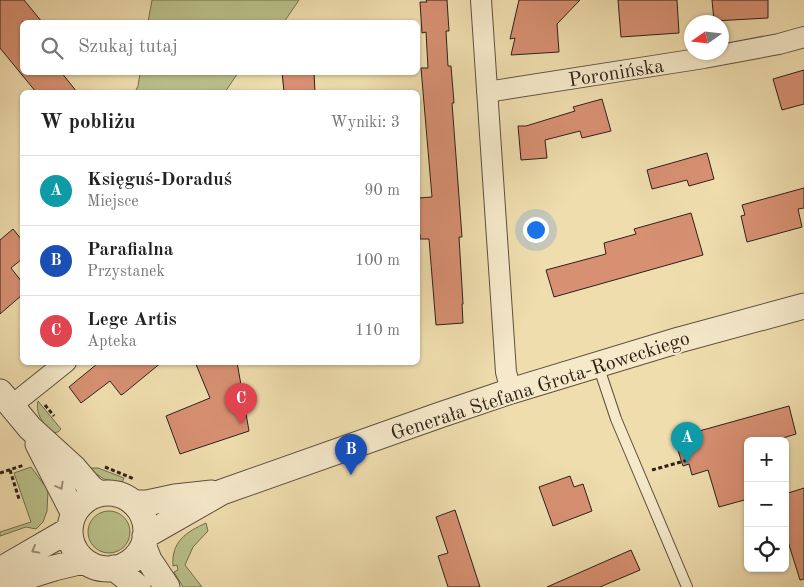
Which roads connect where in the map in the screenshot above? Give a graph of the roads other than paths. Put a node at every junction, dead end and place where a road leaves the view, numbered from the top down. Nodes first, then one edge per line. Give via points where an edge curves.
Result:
1 (481, 0) edge
2 (804, 37) edge
3 (487, 92) junction
4 (804, 306) edge
5 (61, 365) edge
6 (598, 365) junction
7 (511, 391) junction
8 (6, 399) edge
9 (30, 428) junction
10 (138, 492) junction
11 (222, 492) junction
12 (98, 494) junction
13 (71, 522) junction
14 (145, 541) junction
15 (83, 561) junction
16 (114, 568) junction
17 (0, 570) edge
18 (0, 585) edge
19 (138, 587) edge
20 (167, 587) edge
21 (687, 587) edge

1 - 3 street
2 - 3 street, Poronińska via 704,58
3 - 7 street via 506,372
4 - 6 street, Generała Stefana Grota-Roweckiego
5 - 8 street
6 - 7 street, Generała Stefana Grota-Roweckiego
6 - 21 lane via 616,419
7 - 11 street, Generała Stefana Grota-Roweckiego
8 - 9 street
9 - 12 street
9 -> 13 street
10 - 11 street, Generała Stefana Grota-Roweckiego via 147,503
10 - 12 street
10 - 14 street via 145,521
11 - 14 street, Generała Stefana Grota-Roweckiego
12 - 13 street via 82,502
13 - 15 street via 72,547
13 -> 17 street
14 - 16 street via 138,555 127,564
14 - 20 street via 149,560
15 - 16 street via 93,567
15 - 18 street
16 - 19 street

